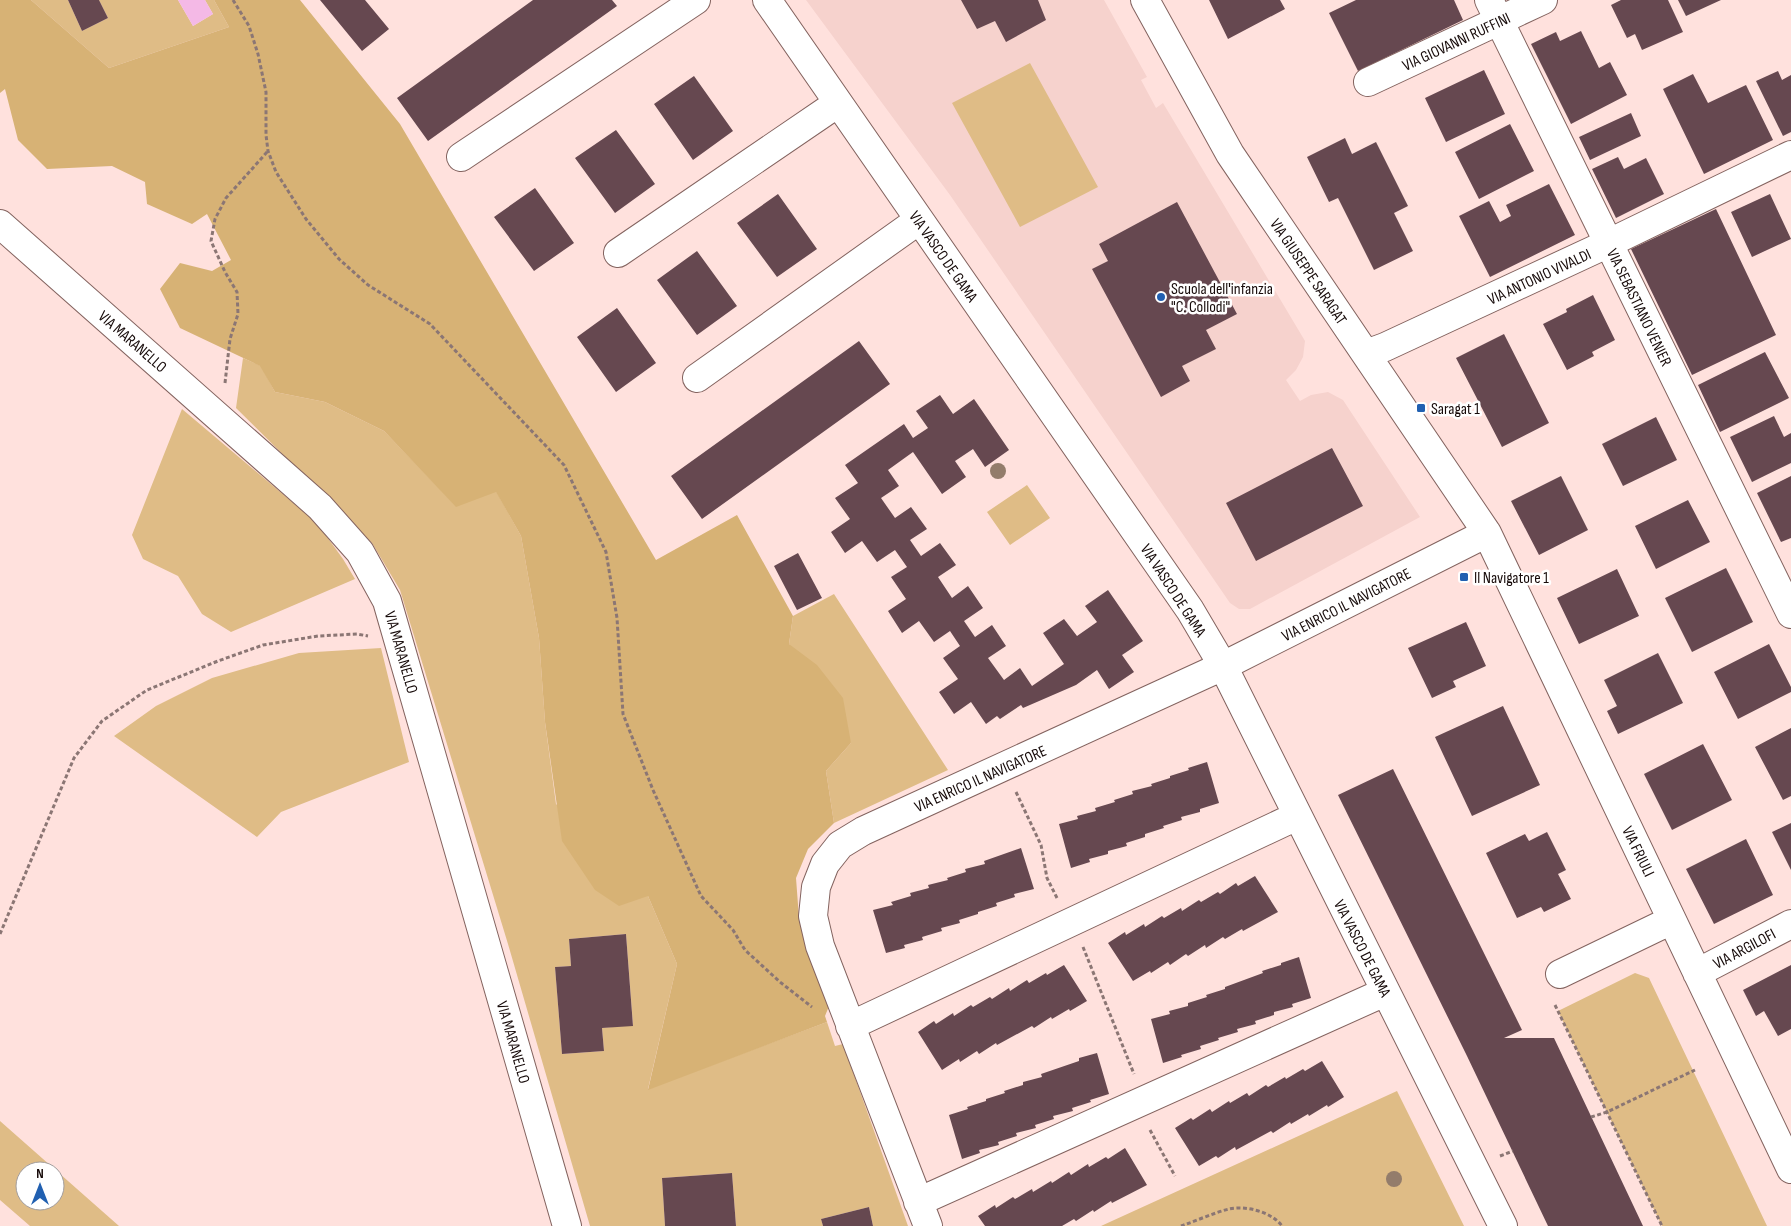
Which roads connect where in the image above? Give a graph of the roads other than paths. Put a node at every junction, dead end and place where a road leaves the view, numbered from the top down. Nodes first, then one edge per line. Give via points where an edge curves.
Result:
1 (696, 0) edge
2 (766, 0) edge
3 (1145, 0) edge
4 (1543, 0) edge
5 (1494, 10) edge
6 (1368, 82) dead end
7 (838, 102) junction
8 (1791, 155) edge
9 (461, 157) dead end
10 (919, 220) junction
11 (0, 224) edge
12 (1609, 243) junction
13 (618, 253) dead end
14 (1366, 354) junction
15 (697, 378) dead end
16 (1487, 533) junction
17 (1791, 614) edge
18 (1223, 666) junction
19 (1297, 816) junction
20 (1672, 920) junction
21 (1791, 924) edge
22 (1697, 972) junction
23 (1560, 974) dead end
24 (1385, 992) junction
25 (850, 1026) junction
26 (1791, 1168) edge
27 (923, 1214) edge
28 (567, 1226) edge
29 (1503, 1226) edge

1 - 9 street
2 - 7 street, VIA VASCO DE GAMA
3 - 14 street, VIA GIUSEPPE SARAGAT via 1230,154
4 - 5 street, VIA GIOVANNI RUFFINI
5 - 6 street, VIA GIOVANNI RUFFINI
5 - 12 street, VIA SEBASTIANO VENIER
7 - 10 street, VIA VASCO DE GAMA
7 - 13 street
8 - 12 street, VIA ANTONIO VIVALDI
10 - 15 street
10 - 18 street, VIA VASCO DE GAMA via 1190,610
11 - 28 street, VIA MARANELLO via 320,506 360,552 387,600
12 - 14 street, VIA ANTONIO VIVALDI
12 - 17 street, VIA SEBASTIANO VENIER
14 - 16 street, VIA GIUSEPPE SARAGAT
16 - 18 street, VIA ENRICO IL NAVIGATORE
16 - 20 street, VIA FRIULI
18 - 19 street, VIA VASCO DE GAMA
18 - 25 street, VIA ENRICO IL NAVIGATORE via 863,831 840,845 825,864 816,887 814,916 820,946
19 - 24 street, VIA VASCO DE GAMA
19 - 25 street
20 - 22 street, VIA FRIULI
20 - 23 street
21 - 22 street, VIA ARGILOFI
22 - 26 street, VIA FRIULI
24 - 27 street via 1144,1100
24 - 29 street, VIA VASCO DE GAMA
25 - 27 street, VIA ENRICO IL NAVIGATORE

